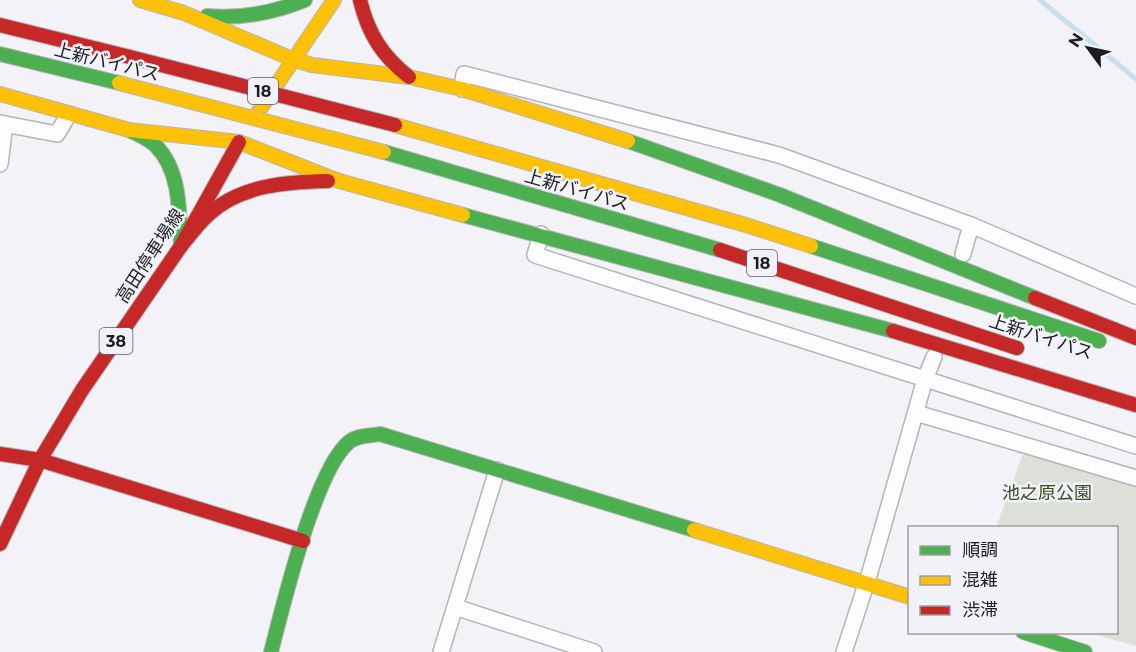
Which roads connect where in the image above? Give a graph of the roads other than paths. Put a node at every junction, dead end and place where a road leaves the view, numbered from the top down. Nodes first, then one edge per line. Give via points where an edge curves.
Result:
1 (140, 0) edge
2 (305, 0) edge
3 (334, 0) edge
4 (360, 0) edge
5 (184, 13) junction
6 (0, 25) edge
7 (0, 54) edge
8 (292, 59) junction
9 (409, 77) junction
10 (462, 89) junction
11 (0, 94) edge
12 (69, 114) junction
13 (2, 124) edge
14 (129, 130) junction
15 (239, 142) junction
16 (0, 164) edge
17 (339, 181) junction
18 (971, 225) junction
19 (541, 234) junction
20 (181, 246) junction
21 (963, 254) dead end
22 (1136, 296) edge
23 (1136, 338) edge
24 (1114, 346) dead end
25 (1025, 350) dead end
26 (934, 357) dead end
27 (925, 379) junction
28 (1136, 405) edge
29 (916, 413) junction
30 (1136, 446) edge
31 (0, 454) edge
32 (40, 460) junction
33 (497, 470) junction
34 (1136, 478) edge
35 (303, 541) junction
36 (0, 544) edge
37 (866, 583) junction
38 (908, 597) edge
39 (455, 607) junction
40 (1026, 634) edge
41 (575, 649) edge
42 (271, 652) edge
43 (441, 652) edge
44 (594, 652) edge
45 (844, 652) edge
46 (1085, 652) edge

1 - 5 main road
2 - 5 main road via 276,12 230,19
3 - 8 main road, 高田停車場線
4 - 9 main road via 375,44 390,63
5 - 8 main road
6 - 24 main road, 上新バイパス / 18, bridge via 395,125 746,225
7 - 25 main road, 上新バイパス / 18, bridge via 384,152 737,255
8 - 9 main road
8 - 15 main road, 高田停車場線
9 - 10 main road
10 - 18 street via 464,74 779,155
10 - 23 main road via 602,130 780,195
11 - 12 main road
12 - 13 street via 57,134
12 - 14 main road
13 - 16 street
14 - 15 main road
14 - 20 main road via 154,144 169,166 176,191
15 - 17 main road
15 - 20 main road, 高田停車場線 / 38
17 - 19 main road
17 - 20 main road via 303,181 240,194 210,213
18 - 21 street
18 - 22 street
19 - 27 street via 535,255
19 - 28 main road via 933,342
20 - 32 main road, 高田停車場線 / 38 via 82,390
26 - 27 street
27 - 29 street
27 - 30 street
29 - 34 street
29 - 37 street
31 - 32 main road
32 - 35 main road
32 - 36 main road, 高田停車場線 / 38
33 - 35 main road via 380,434 349,442 329,467
33 - 37 main road
33 - 39 street
35 - 42 main road
37 - 38 main road
37 - 45 street
39 - 41 street
39 - 43 street
40 - 46 main road
41 - 44 street

